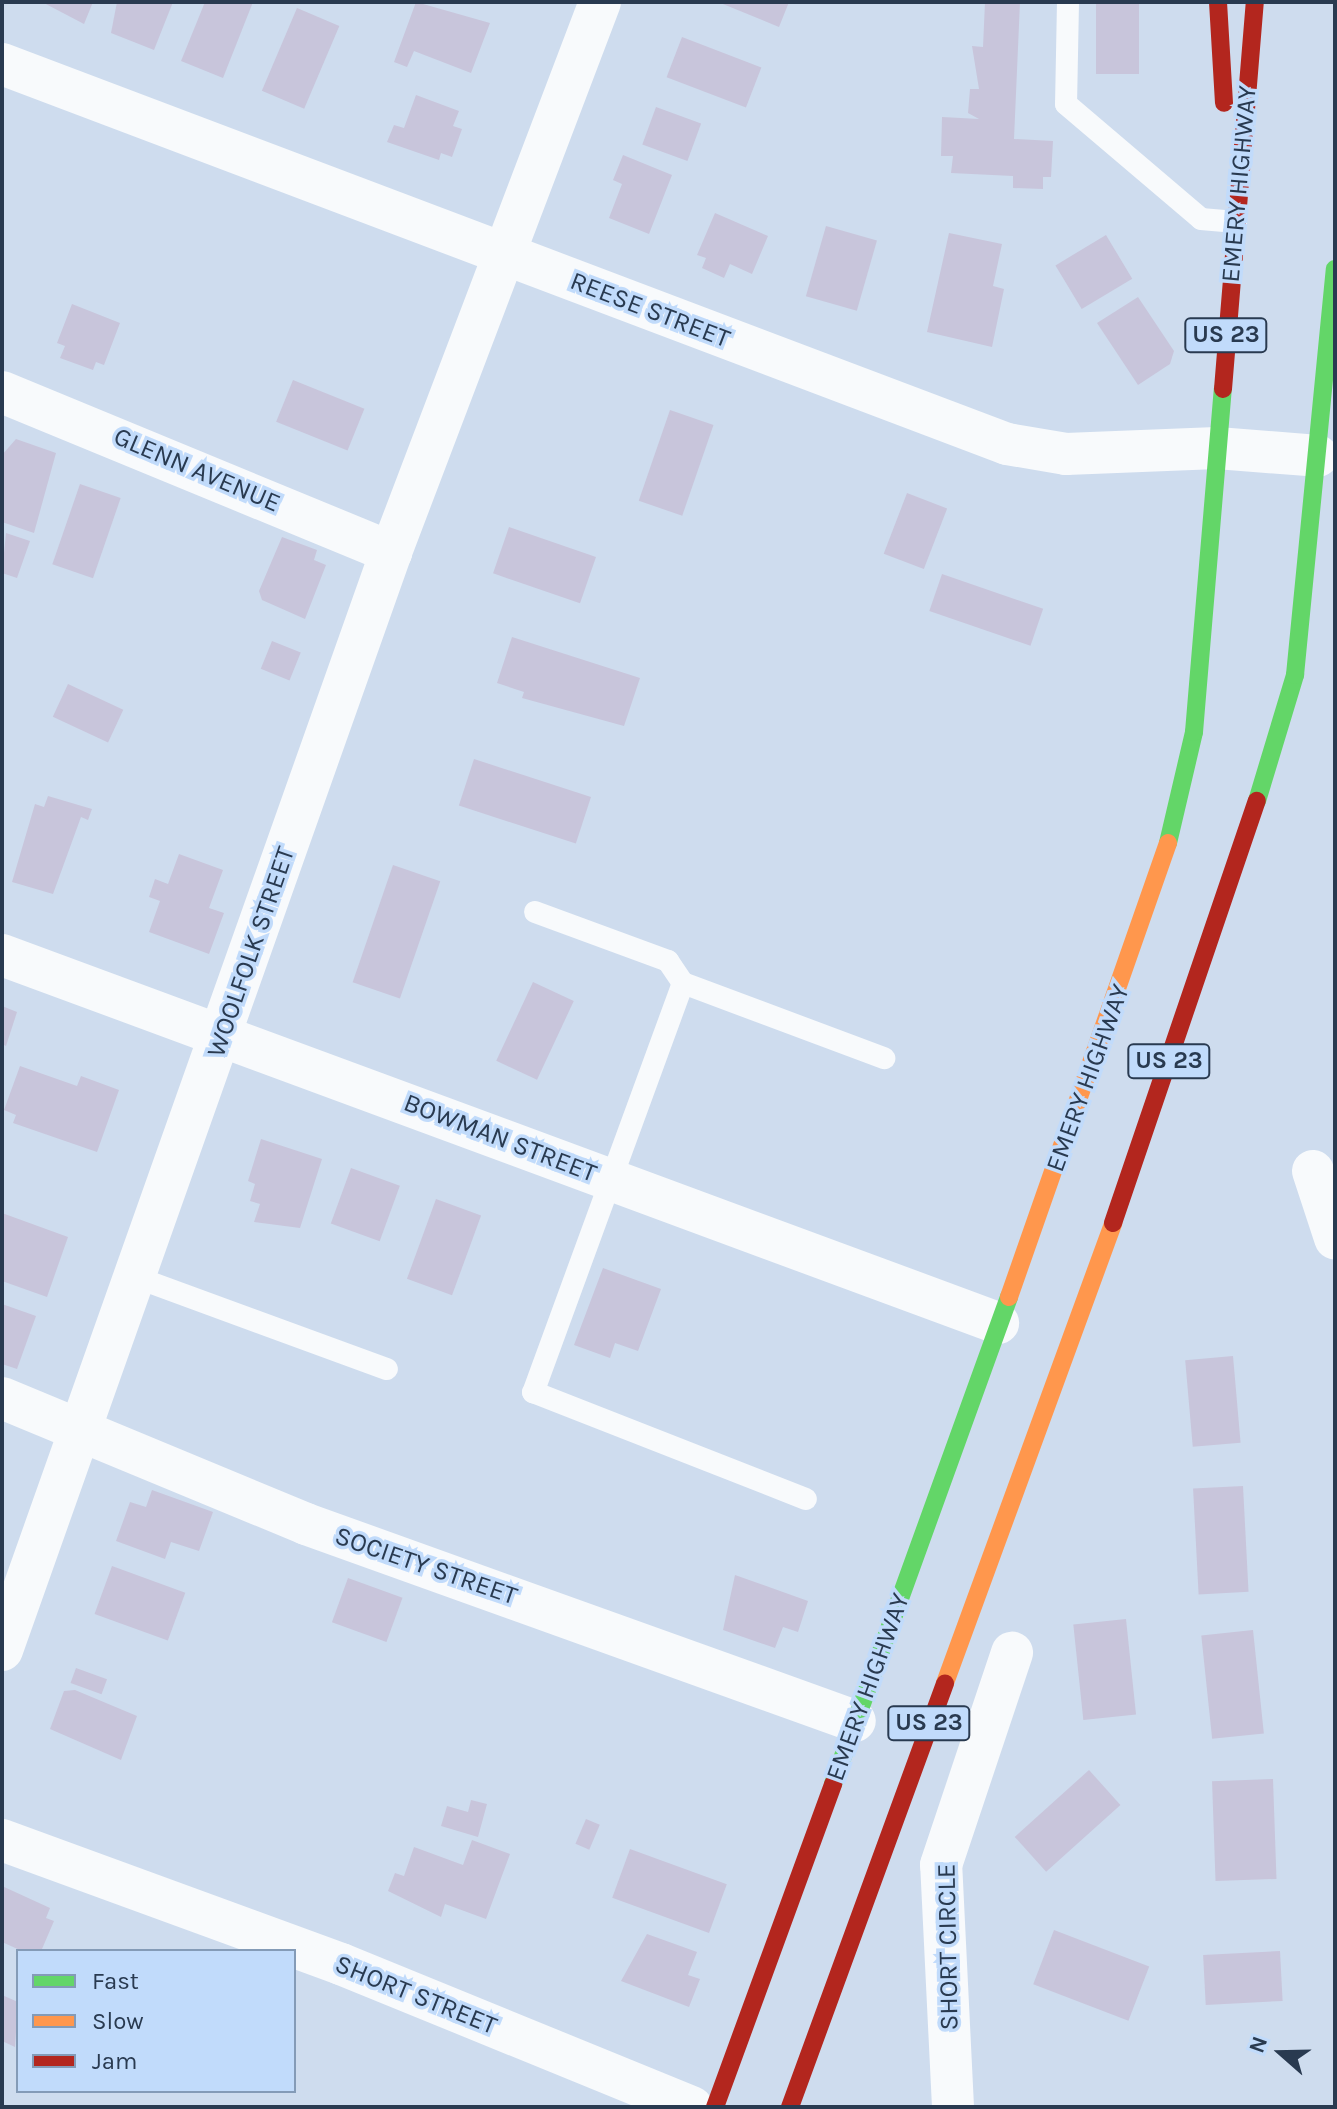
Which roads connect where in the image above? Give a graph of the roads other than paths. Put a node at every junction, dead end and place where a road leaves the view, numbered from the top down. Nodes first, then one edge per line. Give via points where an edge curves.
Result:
1 (600, 2) edge
2 (1068, 2) edge
3 (1218, 2) edge
4 (1255, 2) edge
5 (2, 64) edge
6 (1236, 222) junction
7 (504, 255) junction
8 (1335, 269) edge
9 (2, 392) edge
10 (1217, 448) junction
11 (1318, 456) junction
12 (391, 552) junction
13 (535, 912) dead end
14 (2, 955) edge
15 (683, 983) junction
16 (222, 1034) junction
17 (884, 1058) dead end
18 (1313, 1171) dead end
19 (613, 1180) junction
20 (1335, 1238) edge
21 (138, 1278) junction
22 (998, 1323) junction
23 (387, 1369) dead end
24 (2, 1398) edge
25 (86, 1427) junction
26 (806, 1499) dead end
27 (2, 1650) edge
28 (1012, 1653) dead end
29 (855, 1721) junction
30 (2, 1840) edge
31 (692, 2107) edge
32 (715, 2107) edge
33 (790, 2107) edge
34 (953, 2107) edge

1 - 7 street, WOOLFOLK STREET
2 - 6 lane via 1066,104 1201,219
3 - 6 highway
4 - 6 highway, EMERY HIGHWAY / US 23
5 - 7 street, REESE STREET
6 - 10 highway, EMERY HIGHWAY / US 23
7 - 10 street, REESE STREET via 1007,444 1066,454
7 - 12 street, WOOLFOLK STREET
8 - 11 highway, US 23
9 - 12 street, GLENN AVENUE
10 - 11 street, REESE STREET
10 - 22 highway, EMERY HIGHWAY / US 23 via 1194,732 1179,807
11 - 33 highway, US 23 via 1295,675 1265,780
12 - 16 street, WOOLFOLK STREET
13 - 15 lane via 668,961
14 - 16 street, BOWMAN STREET
15 - 17 lane
15 - 19 lane
16 - 19 street, BOWMAN STREET
16 - 21 street, WOOLFOLK STREET
18 - 20 street
19 - 22 street, BOWMAN STREET
19 - 26 lane via 533,1392
21 - 23 lane
21 - 25 street, WOOLFOLK STREET
22 - 29 highway, EMERY HIGHWAY / US 23
24 - 25 street, SOCIETY STREET
25 - 27 street, WOOLFOLK STREET
25 - 29 street, SOCIETY STREET via 306,1524
28 - 34 street, SHORT CIRCLE via 941,1865
29 - 32 highway, EMERY HIGHWAY / US 23
30 - 31 street, SHORT STREET via 341,1964

